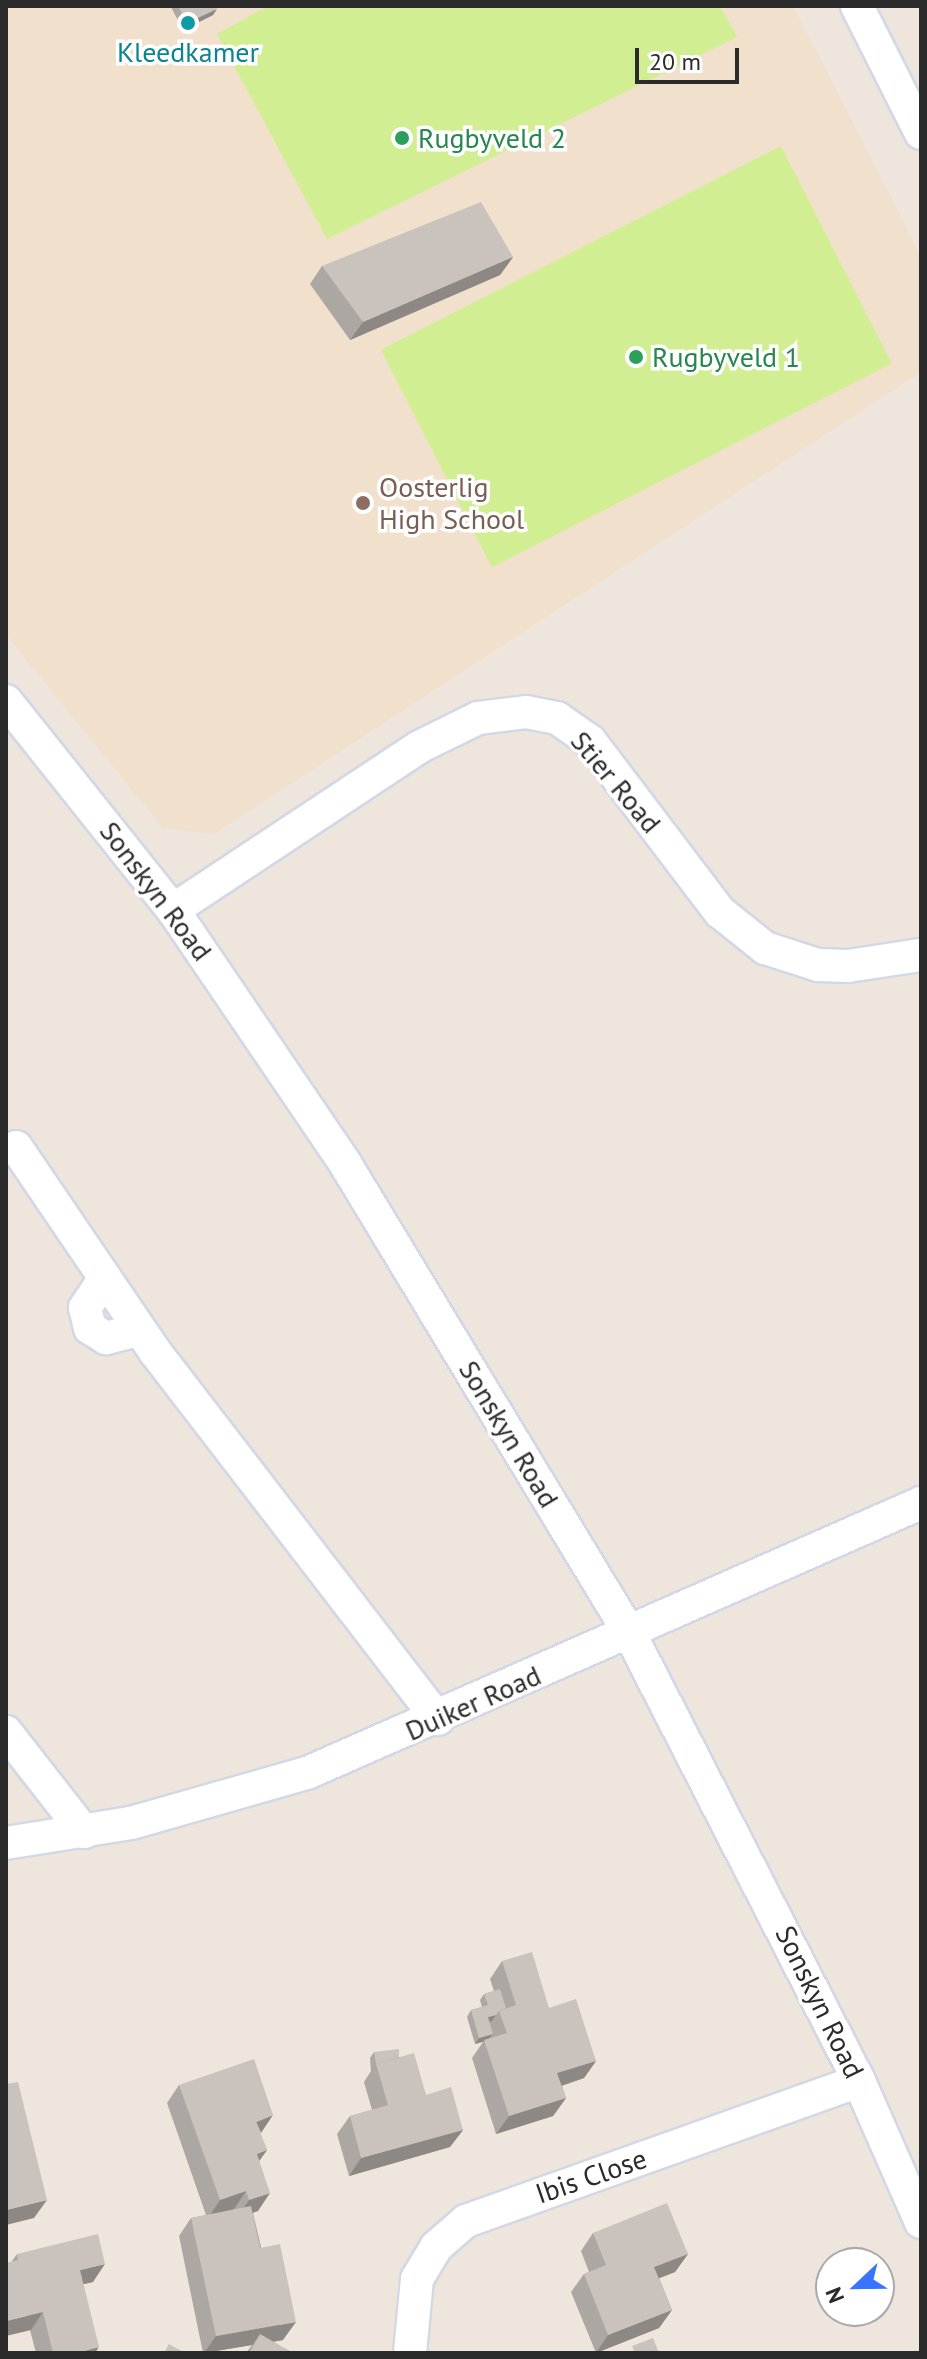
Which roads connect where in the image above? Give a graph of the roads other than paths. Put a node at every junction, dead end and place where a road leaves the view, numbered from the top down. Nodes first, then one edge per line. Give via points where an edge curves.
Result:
1 (857, 6) edge
2 (921, 133) edge
3 (6, 701) edge
4 (173, 910) junction
5 (921, 955) edge
6 (16, 1147) dead end
7 (921, 1503) edge
8 (630, 1634) junction
9 (438, 1719) junction
10 (6, 1732) edge
11 (84, 1832) junction
12 (6, 1843) edge
13 (859, 2081) junction
14 (921, 2222) edge
15 (410, 2353) edge

1 - 2 street
3 - 4 street, Sonskyn Road
4 - 5 street, Stier Road via 419,747 478,718 526,712 557,718 590,741 720,912 765,948 818,965
4 - 8 street, Sonskyn Road via 346,1165
6 - 9 street via 105,1278 85,1308 90,1328 106,1338 139,1330
7 - 8 street, Duiker Road
8 - 9 street, Duiker Road
8 - 13 street, Sonskyn Road
9 - 11 street, Duiker Road via 307,1773
10 - 11 street
11 - 12 street, Duiker Road
13 - 14 street, Sonskyn Road
13 - 15 street, Ibis Close via 466,2221 436,2247 417,2279

